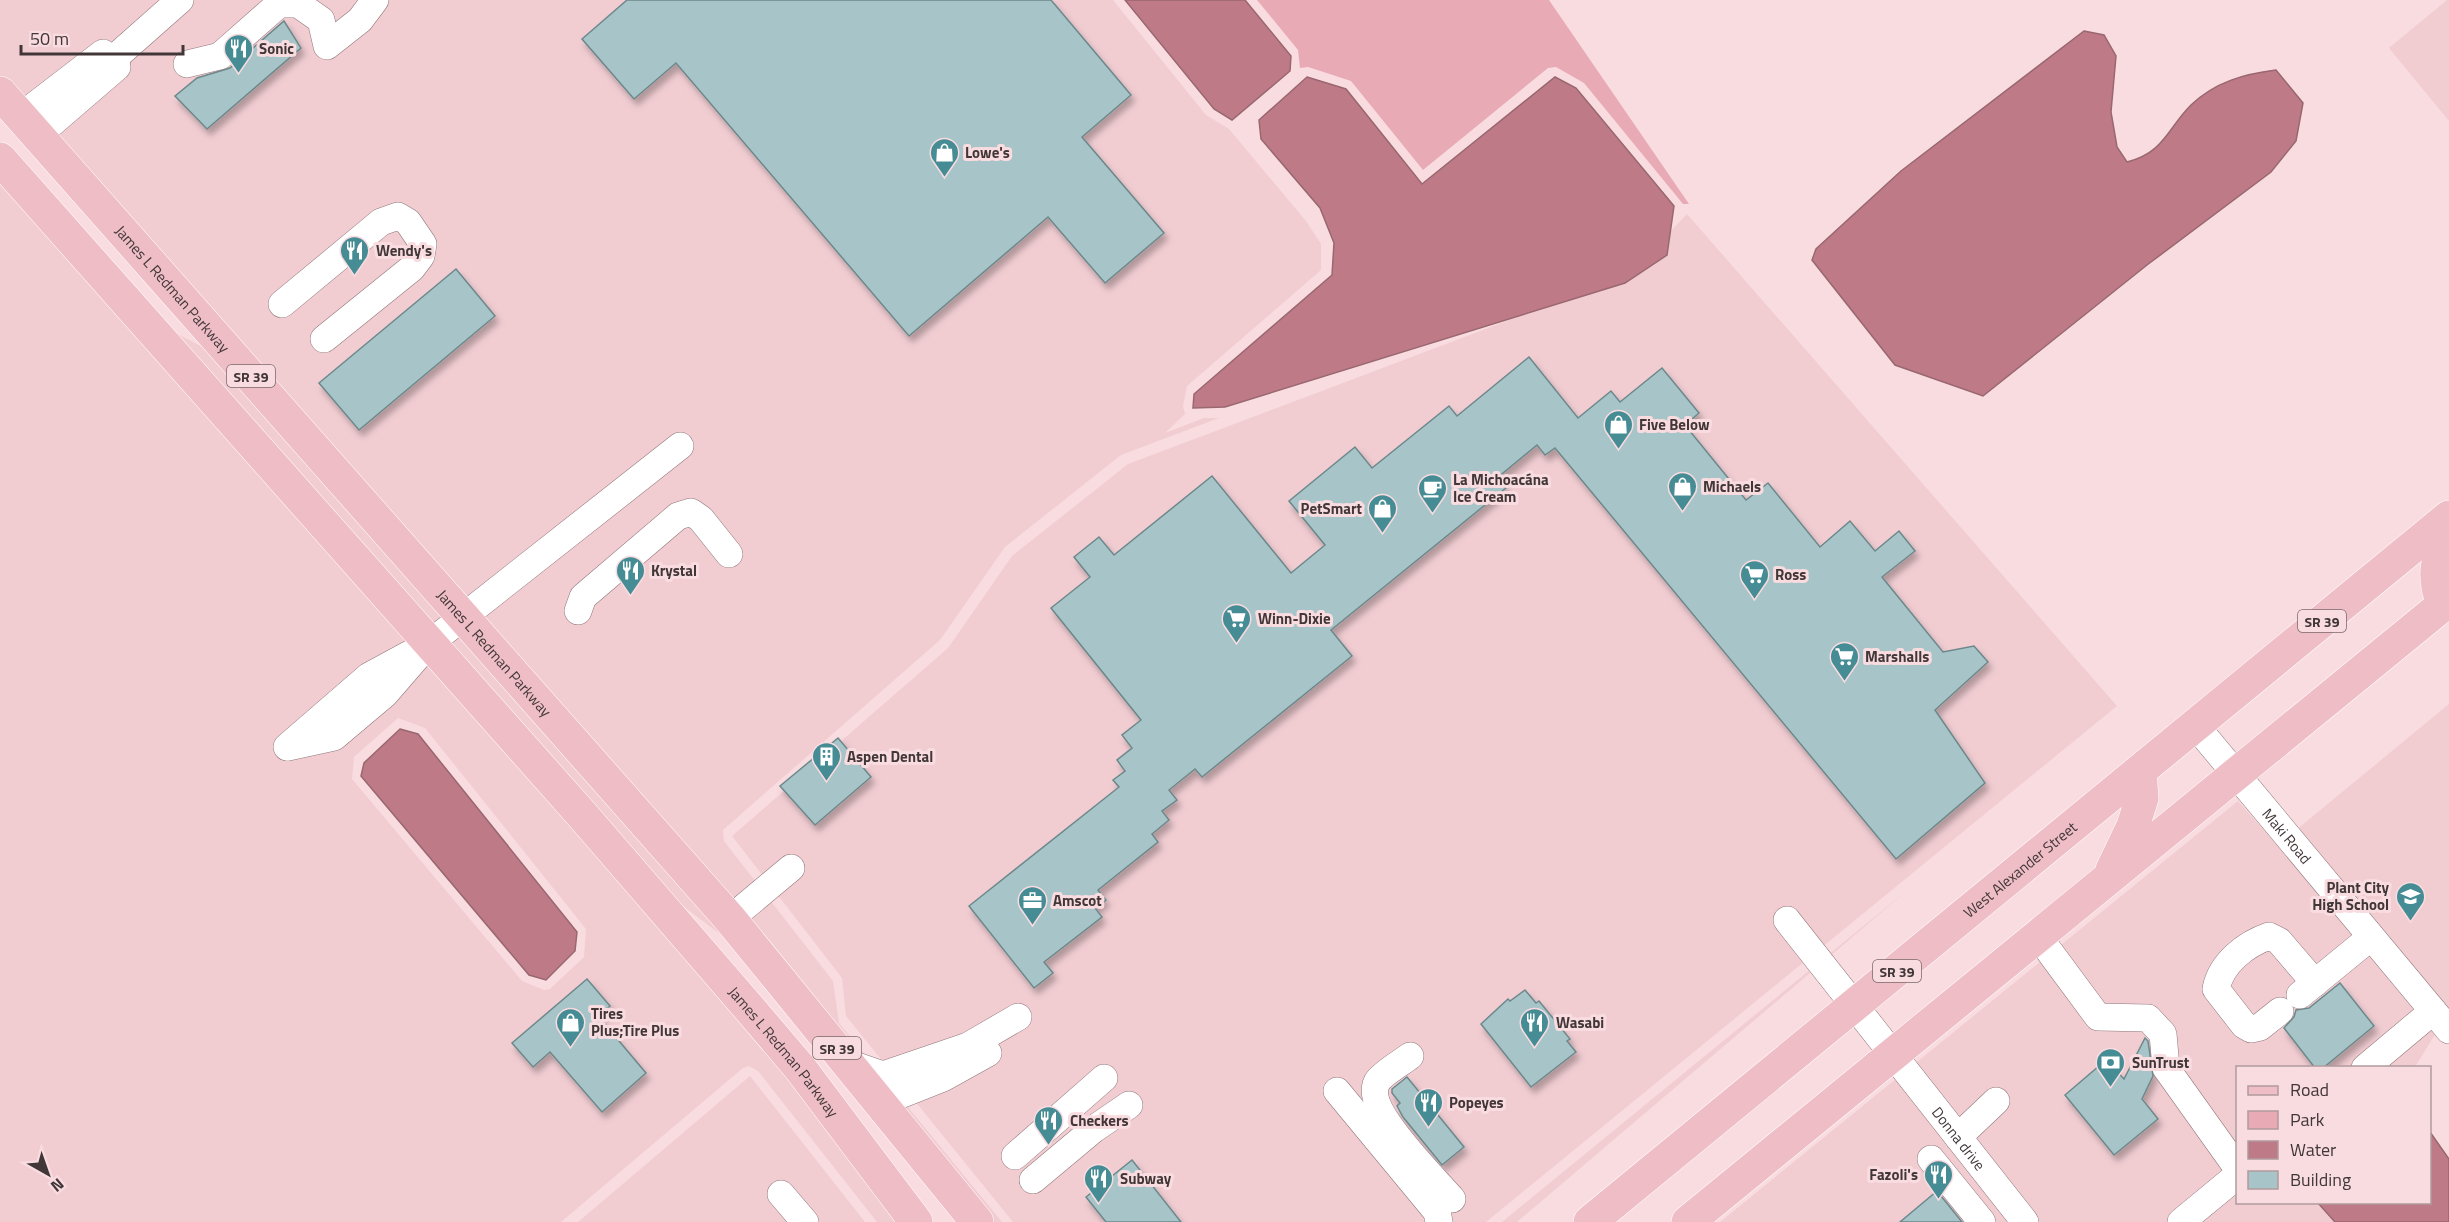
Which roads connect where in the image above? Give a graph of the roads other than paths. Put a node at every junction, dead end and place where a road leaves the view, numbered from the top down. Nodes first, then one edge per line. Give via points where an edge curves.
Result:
1 (180, 0) edge
2 (375, 0) edge
3 (187, 64) dead end
4 (15, 117) edge
5 (3, 163) edge
6 (282, 304) dead end
7 (324, 339) dead end
8 (222, 344) junction
9 (680, 446) dead end
10 (2449, 517) edge
11 (2449, 528) edge
12 (729, 554) dead end
13 (2446, 602) edge
14 (578, 611) dead end
15 (465, 616) junction
16 (430, 643) junction
17 (2195, 725) junction
18 (2140, 771) junction
19 (2235, 775) junction
20 (790, 868) dead end
21 (2108, 877) junction
22 (651, 896) junction
23 (730, 919) junction
24 (1787, 920) dead end
25 (2038, 936) junction
26 (2371, 937) junction
27 (2298, 996) dead end
28 (1854, 1005) junction
29 (2441, 1020) edge
30 (1894, 1053) junction
31 (1410, 1056) dead end
32 (848, 1063) junction
33 (2368, 1066) edge
34 (1104, 1078) dead end
35 (1337, 1091) dead end
36 (1996, 1101) dead end
37 (880, 1103) junction
38 (1129, 1105) dead end
39 (840, 1121) junction
40 (1958, 1137) junction
41 (1015, 1156) dead end
42 (1931, 1159) dead end
43 (2236, 1166) edge
44 (2236, 1177) edge
45 (1033, 1180) dead end
46 (781, 1194) dead end
47 (1452, 1199) dead end
48 (805, 1222) edge
49 (916, 1222) edge
50 (954, 1222) edge
51 (977, 1222) edge
52 (1438, 1222) edge
53 (1590, 1222) edge
54 (1688, 1222) edge
55 (1982, 1222) edge
56 (2025, 1222) edge
57 (2181, 1222) edge

1 - 4 street via 110,60
2 - 3 street via 360,20 327,46 321,20 298,4 279,4 220,56
4 - 8 main road, James L Redman Parkway / SR 39
5 - 8 main road via 39,170 177,321
5 - 16 main road, James L Redman Parkway / SR 39
6 - 7 street via 381,222 398,216 408,222 423,244 421,256 412,268
8 - 15 main road, James L Redman Parkway / SR 39
9 - 15 street
10 - 17 main road, West Alexander Street / SR 39
11 - 13 main road via 2435,567 2435,584
12 - 14 street via 701,519 691,512 678,516 583,597
13 - 19 main road
15 - 16 street
15 - 23 main road, James L Redman Parkway / SR 39
16 - 16 street via 369,676 287,747 333,737 385,694
16 - 22 main road, James L Redman Parkway / SR 39
17 - 18 main road, West Alexander Street / SR 39
17 - 19 street, Maki Road
18 - 21 main road via 2142,798
18 - 28 main road, West Alexander Street / SR 39
19 - 21 main road
19 - 26 street, Maki Road
20 - 23 street
21 - 25 main road
22 - 37 main road via 724,950 839,1084 866,1102
22 - 39 main road, James L Redman Parkway / SR 39 via 800,1068
23 - 32 main road, James L Redman Parkway / SR 39
24 - 28 street, Donna drive
25 - 30 main road
25 - 43 street via 2098,1017 2148,1018 2163,1034 2166,1068
26 - 27 street
26 - 29 street, Maki Road
28 - 30 street, Donna drive
28 - 53 main road, West Alexander Street / SR 39
29 - 33 street
30 - 40 street, Donna drive
30 - 54 main road
31 - 47 street via 1378,1082 1375,1094 1382,1115
32 - 37 main road, James L Redman Parkway / SR 39
32 - 37 street via 889,1074 968,1046 1018,1017 991,1051 943,1078
34 - 41 street
35 - 52 street via 1437,1212
36 - 40 street
37 - 51 main road, James L Redman Parkway / SR 39
38 - 45 street
39 - 49 main road, James L Redman Parkway / SR 39
39 - 50 main road via 853,1120 878,1133
40 - 56 street, Donna drive
42 - 55 street
44 - 57 street
46 - 48 street

